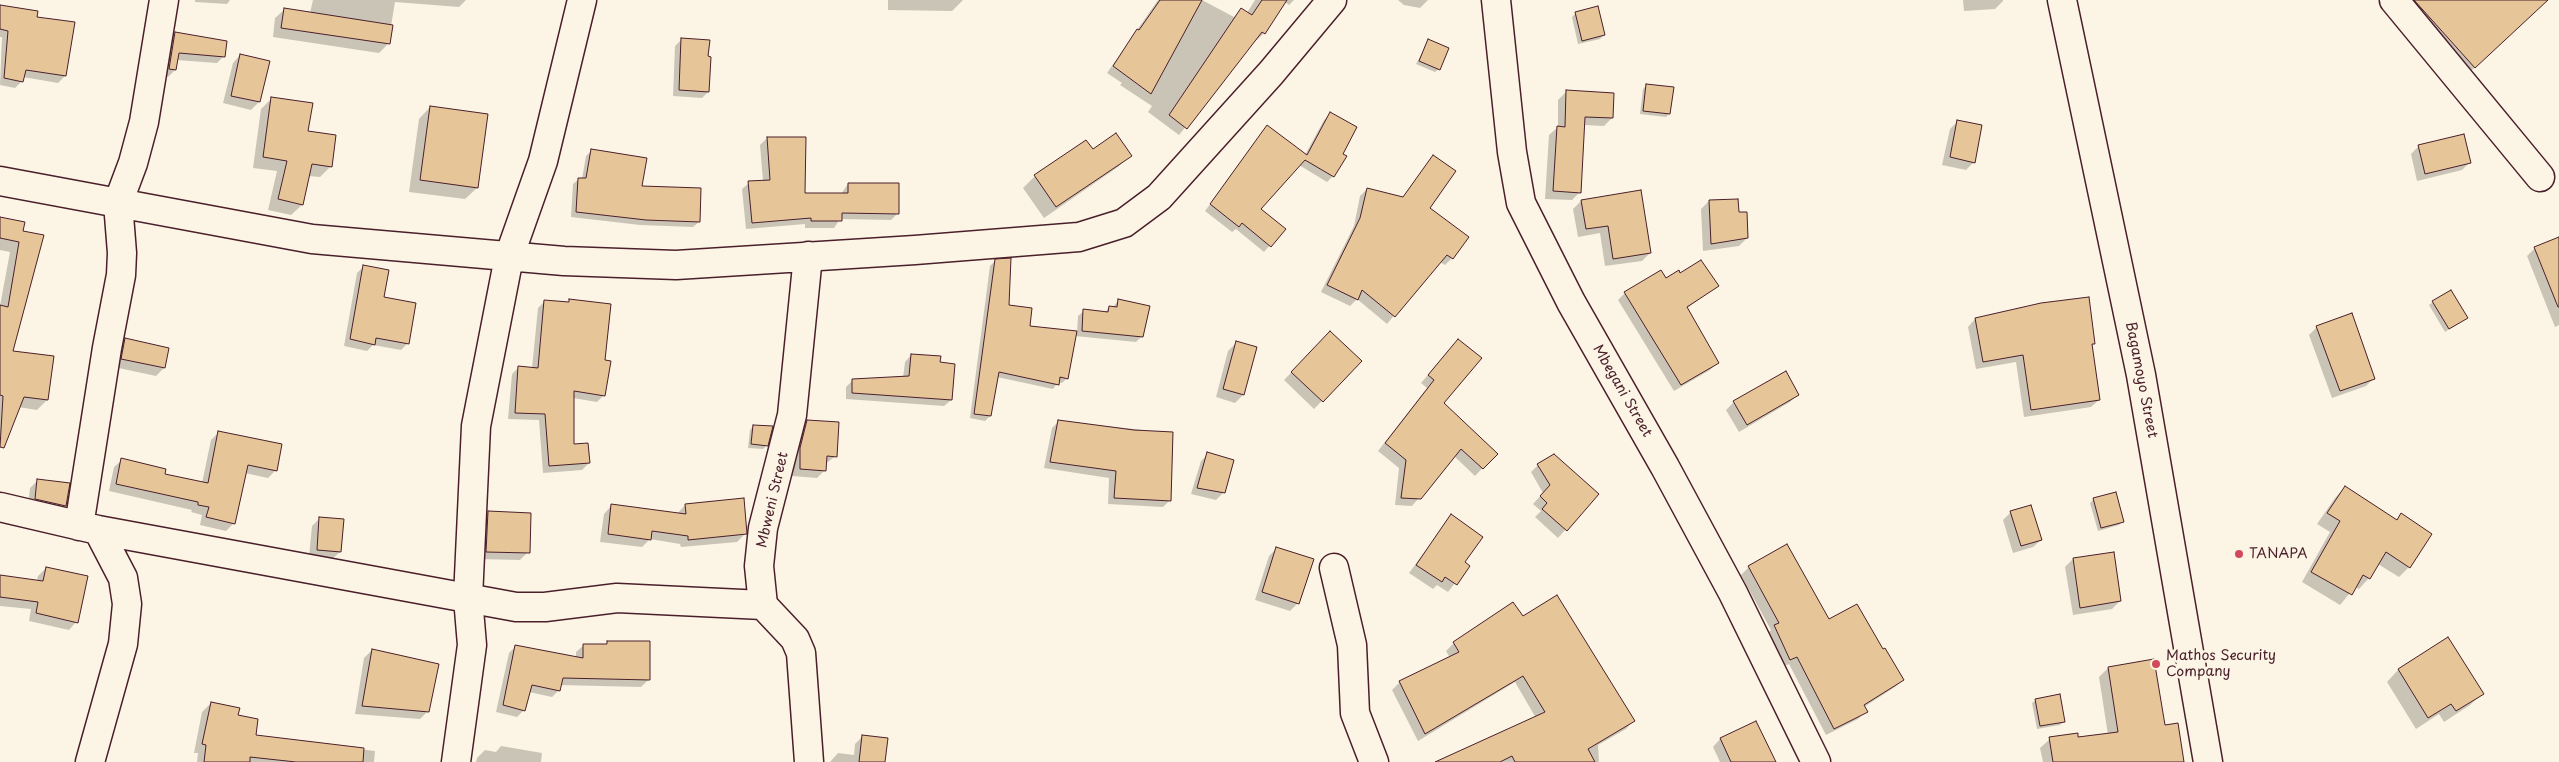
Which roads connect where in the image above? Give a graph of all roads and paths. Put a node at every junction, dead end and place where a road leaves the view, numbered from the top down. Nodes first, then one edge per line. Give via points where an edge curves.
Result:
1 (164, 0) edge
2 (582, 0) edge
3 (1332, 0) edge
4 (1496, 0) edge
5 (2062, 0) edge
6 (2394, 0) edge
7 (2540, 177) dead end
8 (0, 181) edge
9 (118, 202) junction
10 (808, 256) junction
11 (509, 257) junction
12 (0, 508) edge
13 (88, 528) junction
14 (1334, 568) dead end
15 (468, 598) junction
16 (763, 605) junction
17 (90, 762) edge
18 (456, 762) edge
19 (809, 762) edge
20 (1374, 762) edge
21 (1816, 762) edge
22 (2208, 762) edge

1 - 9 street via 144,122
2 - 11 street via 543,161
3 - 10 street via 1271,74 1158,197 1124,223 1079,237
4 - 21 street, Mbegani Street via 1521,203 1733,593
5 - 22 street, Bagamoyo Street via 2141,375
6 - 7 street
8 - 9 street
9 - 11 street via 312,239
9 - 13 street via 121,275 107,348
10 - 11 street via 676,265
10 - 16 street, Mbweni Street via 792,415 764,528 759,566
11 - 15 street via 476,426
12 - 13 street
13 - 15 street
13 - 17 street via 123,578 127,604 123,644
14 - 20 street via 1352,645 1355,713
15 - 16 street via 516,607 545,607 618,598
15 - 18 street via 472,645
16 - 19 street via 795,639 801,653

